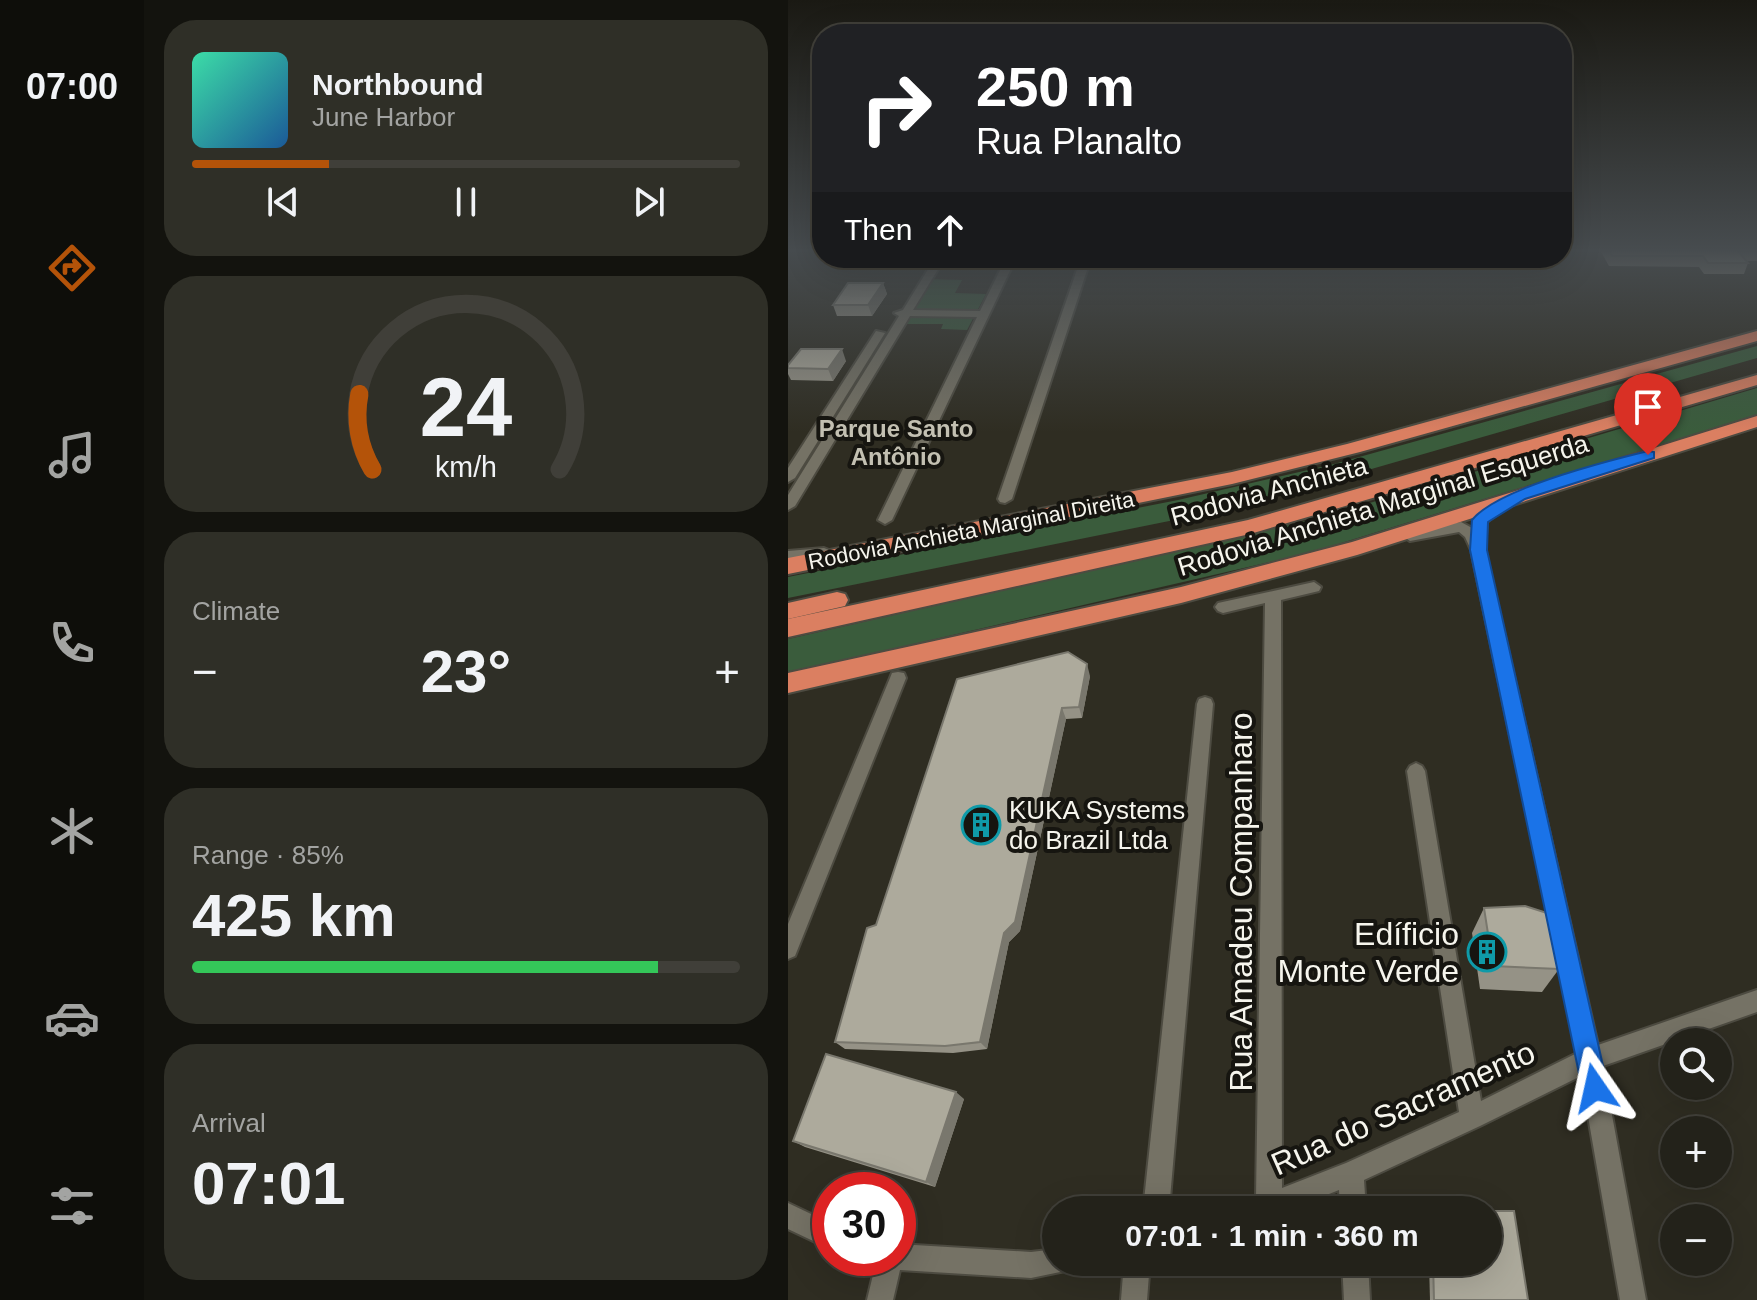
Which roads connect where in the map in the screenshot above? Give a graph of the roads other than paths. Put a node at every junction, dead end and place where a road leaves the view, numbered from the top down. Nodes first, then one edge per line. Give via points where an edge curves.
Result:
1 (984, 311) edge
2 (1068, 311) edge
3 (900, 313) junction
4 (982, 314) junction
5 (1757, 336) edge
6 (1757, 367) edge
7 (1757, 380) edge
8 (1757, 421) edge
9 (788, 478) edge
10 (1520, 496) junction
11 (1005, 499) dead end
12 (788, 506) edge
13 (885, 520) dead end
14 (1357, 548) junction
15 (878, 549) junction
16 (1478, 550) junction
17 (788, 556) edge
18 (788, 566) edge
19 (1314, 587) dead end
20 (1273, 599) junction
21 (1223, 607) dead end
22 (788, 611) edge
23 (788, 628) edge
24 (898, 678) dead end
25 (788, 683) edge
26 (1205, 704) dead end
27 (1416, 771) dead end
28 (788, 949) edge
29 (1757, 1001) edge
30 (1590, 1059) junction
31 (1472, 1118) junction
32 (1351, 1173) junction
33 (1157, 1196) edge
34 (1263, 1196) edge
35 (1293, 1196) edge
36 (1352, 1196) edge
37 (788, 1216) edge
38 (812, 1227) edge
39 (916, 1258) edge
40 (1042, 1264) edge
41 (886, 1276) edge
42 (1136, 1276) edge
43 (1356, 1276) edge
44 (880, 1300) edge
45 (1134, 1300) edge
46 (1357, 1300) edge
47 (1633, 1300) edge

1 - 4 street
2 - 11 street
3 - 4 street
3 - 9 street
3 - 12 street
4 - 13 street
5 - 15 highway, Rodovia Anchieta Marginal Direita via 1232,478
6 - 22 highway, Rodovia Anchieta via 1404,471 1220,518
7 - 23 highway, Rodovia Anchieta via 1250,527
8 - 10 highway, Rodovia Anchieta Marginal Esquerda
10 - 14 highway, Rodovia Anchieta Marginal Esquerda
10 - 16 street via 1482,517
14 - 16 street via 1452,527 1467,529
14 - 25 highway, Rodovia Anchieta Marginal Esquerda via 1181,595
15 - 17 street
15 - 18 highway, Rodovia Anchieta Marginal Direita
16 - 30 street
19 - 20 street
20 - 21 street
20 - 34 street, Rua Amadeu Companharo
24 - 28 street
26 - 33 street
27 - 31 street
29 - 30 street, Rua do Sacramento
30 - 31 street, Rua do Sacramento
30 - 47 street
31 - 32 street, Rua do Sacramento
32 - 35 street, Rua do Sacramento
32 - 36 street
37 - 38 street
39 - 40 street
41 - 44 street
42 - 45 street
43 - 46 street

